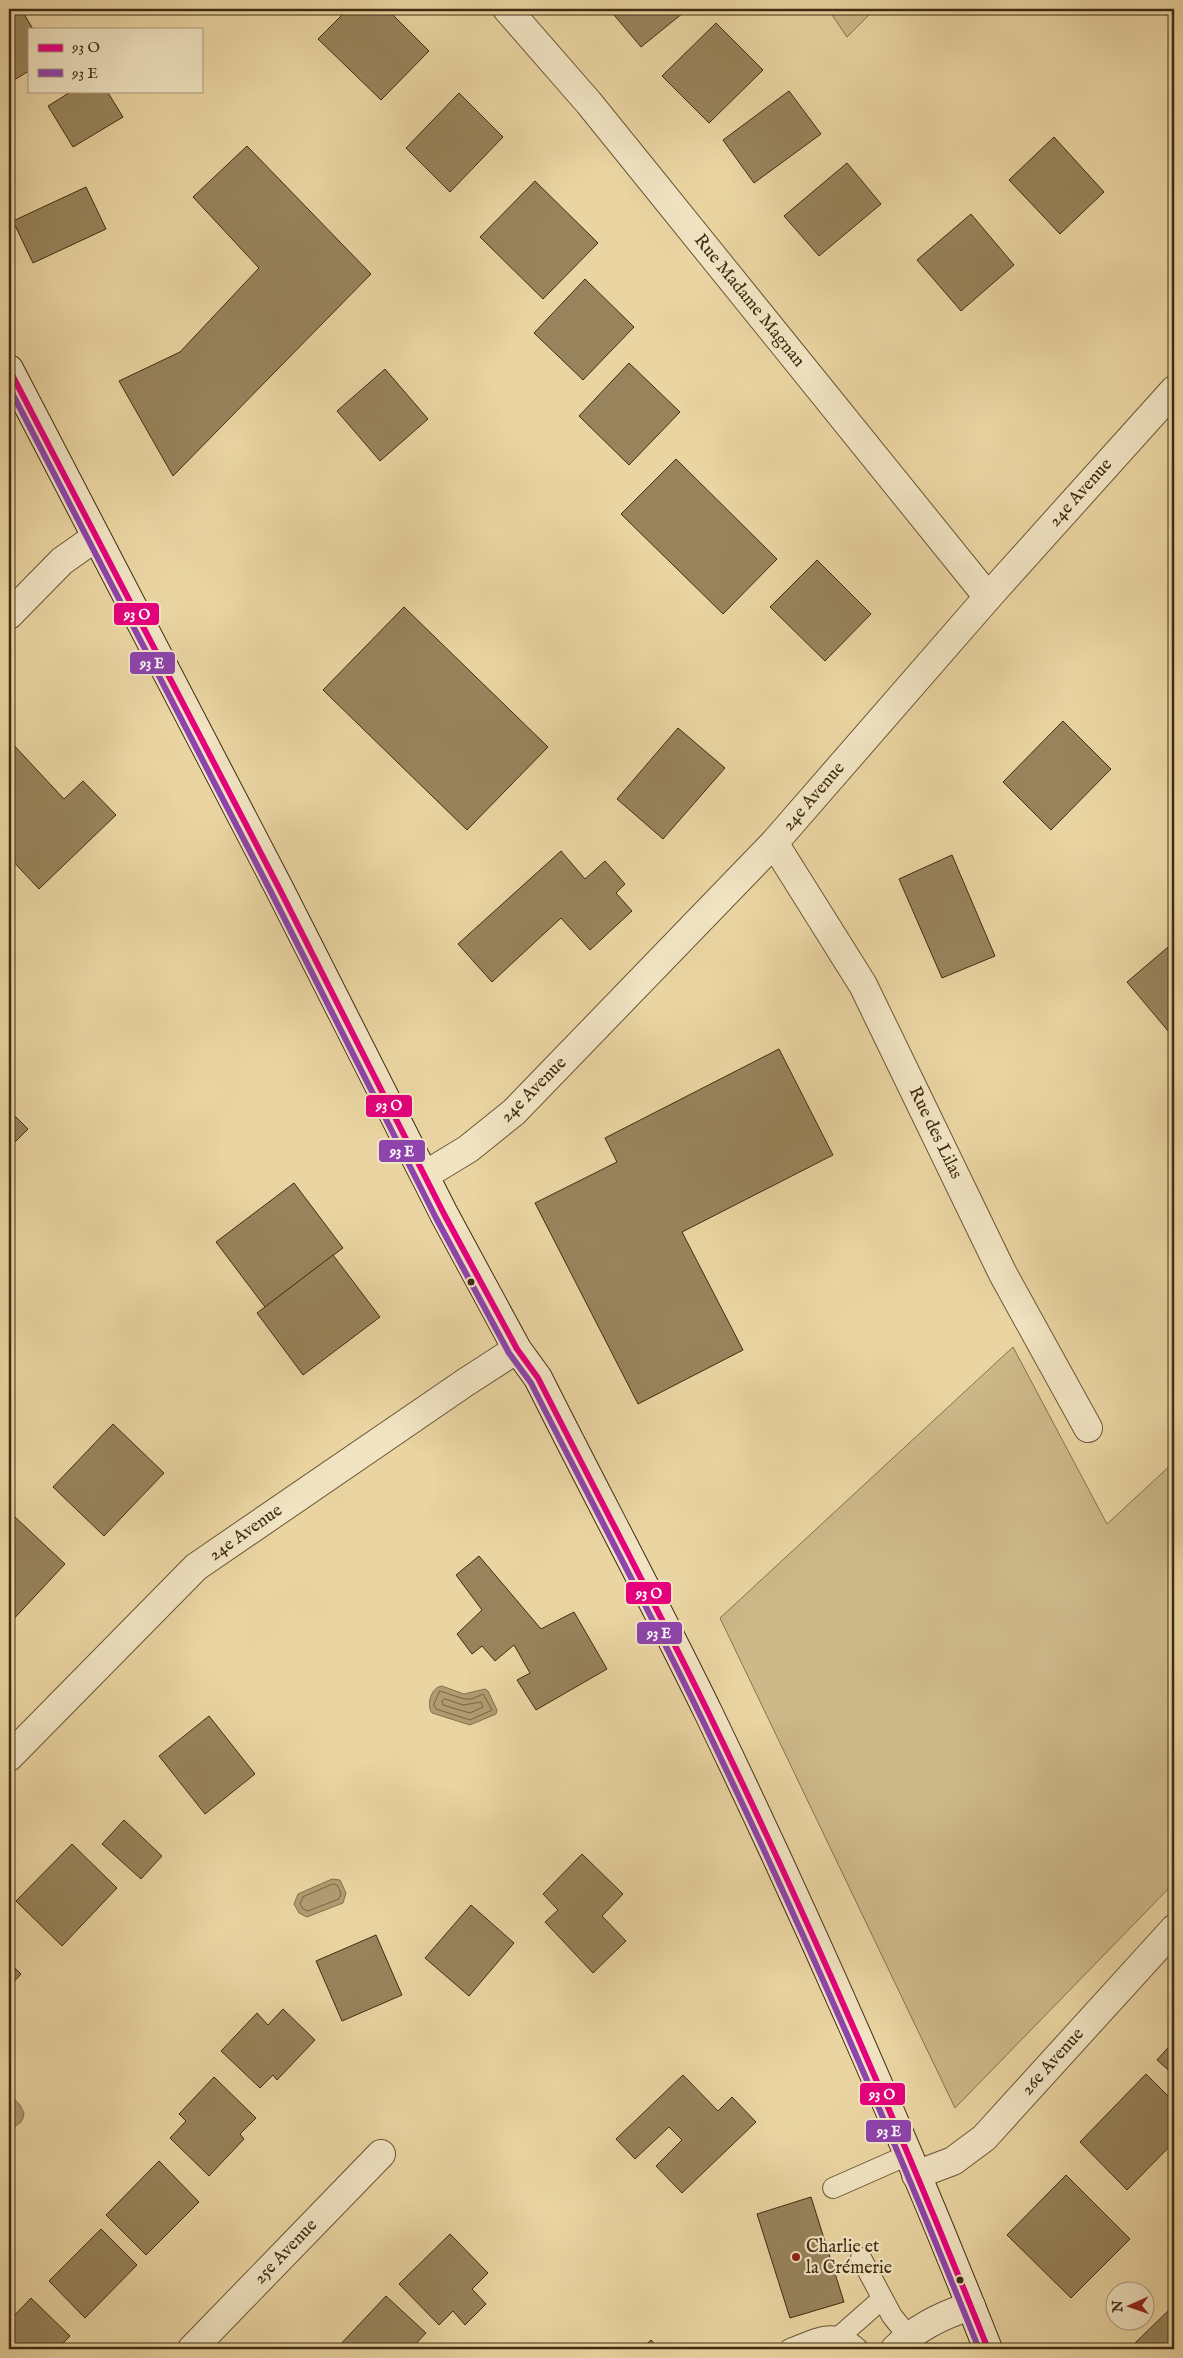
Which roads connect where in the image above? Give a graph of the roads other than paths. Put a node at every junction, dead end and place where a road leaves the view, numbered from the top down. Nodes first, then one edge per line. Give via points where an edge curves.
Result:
1 (507, 9) edge
2 (9, 369) edge
3 (1174, 390) edge
4 (96, 537) junction
5 (988, 597) junction
6 (9, 615) edge
7 (774, 843) junction
8 (425, 1175) junction
9 (517, 1349) junction
10 (1088, 1428) dead end
11 (9, 1757) edge
12 (1174, 1929) edge
13 (381, 2154) dead end
14 (912, 2165) junction
15 (833, 2188) dead end
16 (861, 2258) dead end
17 (882, 2299) junction
18 (970, 2306) junction
19 (840, 2336) junction
20 (902, 2343) edge
21 (192, 2349) edge
22 (790, 2349) edge
23 (858, 2349) edge
24 (988, 2349) edge

1 - 5 street, Rue Madame Magnan via 589,103
2 - 4 street
3 - 5 street, 24e Avenue
4 - 6 street via 62,561
4 - 8 street
5 - 7 street, 24e Avenue
7 - 8 street, 24e Avenue via 514,1112 468,1149
7 - 10 street, Rue des Lilas via 863,986 1003,1274
8 - 9 street
9 - 11 street, 24e Avenue via 196,1567
9 - 14 street via 538,1378 712,1721 834,1984
12 - 14 street, 26e Avenue via 984,2138 953,2161
13 - 21 street, 25e Avenue
14 - 15 lane
14 - 18 street
16 - 17 lane
17 - 19 lane
17 - 20 lane
18 - 20 street via 938,2318
18 - 24 street
19 - 22 lane via 828,2335
19 - 23 lane

